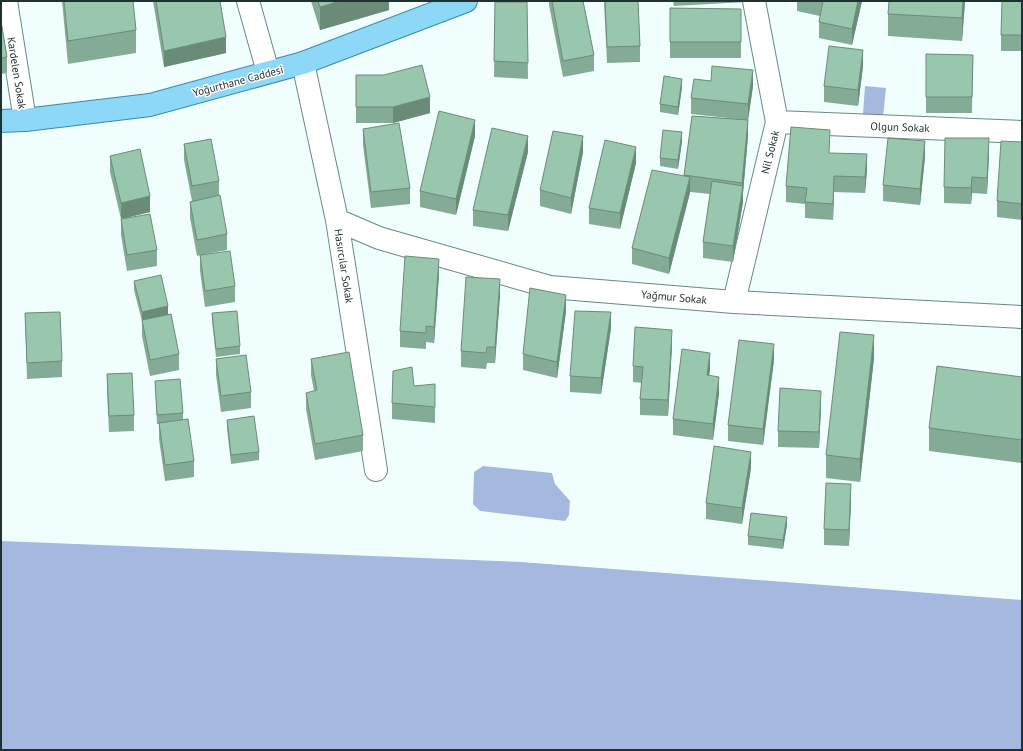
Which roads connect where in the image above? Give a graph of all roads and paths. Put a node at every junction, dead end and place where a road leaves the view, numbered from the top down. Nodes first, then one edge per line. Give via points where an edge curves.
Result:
1 (6, 1) edge
2 (248, 1) edge
3 (466, 1) edge
4 (754, 1) edge
5 (303, 63) junction
6 (268, 72) junction
7 (25, 120) junction
8 (1, 121) edge
9 (777, 122) junction
10 (1022, 132) edge
11 (337, 220) junction
12 (734, 302) junction
13 (1022, 317) edge
14 (376, 470) dead end

1 - 7 street, Kardelen Sokak
2 - 6 street
3 - 5 main road, Yoğurthane Caddesi
4 - 9 street, Nil Sokak
5 - 6 main road, Yoğurthane Caddesi
5 - 11 street, Hasırcılar Sokak
6 - 7 main road, Yoğurthane Caddesi via 150,105
7 - 8 main road, Yoğurthane Caddesi
9 - 10 street, Olgun Sokak
9 - 12 street, Nil Sokak
11 - 12 street, Yağmur Sokak via 379,238 550,287
11 - 14 street, Hasırcılar Sokak
12 - 13 street, Yağmur Sokak

